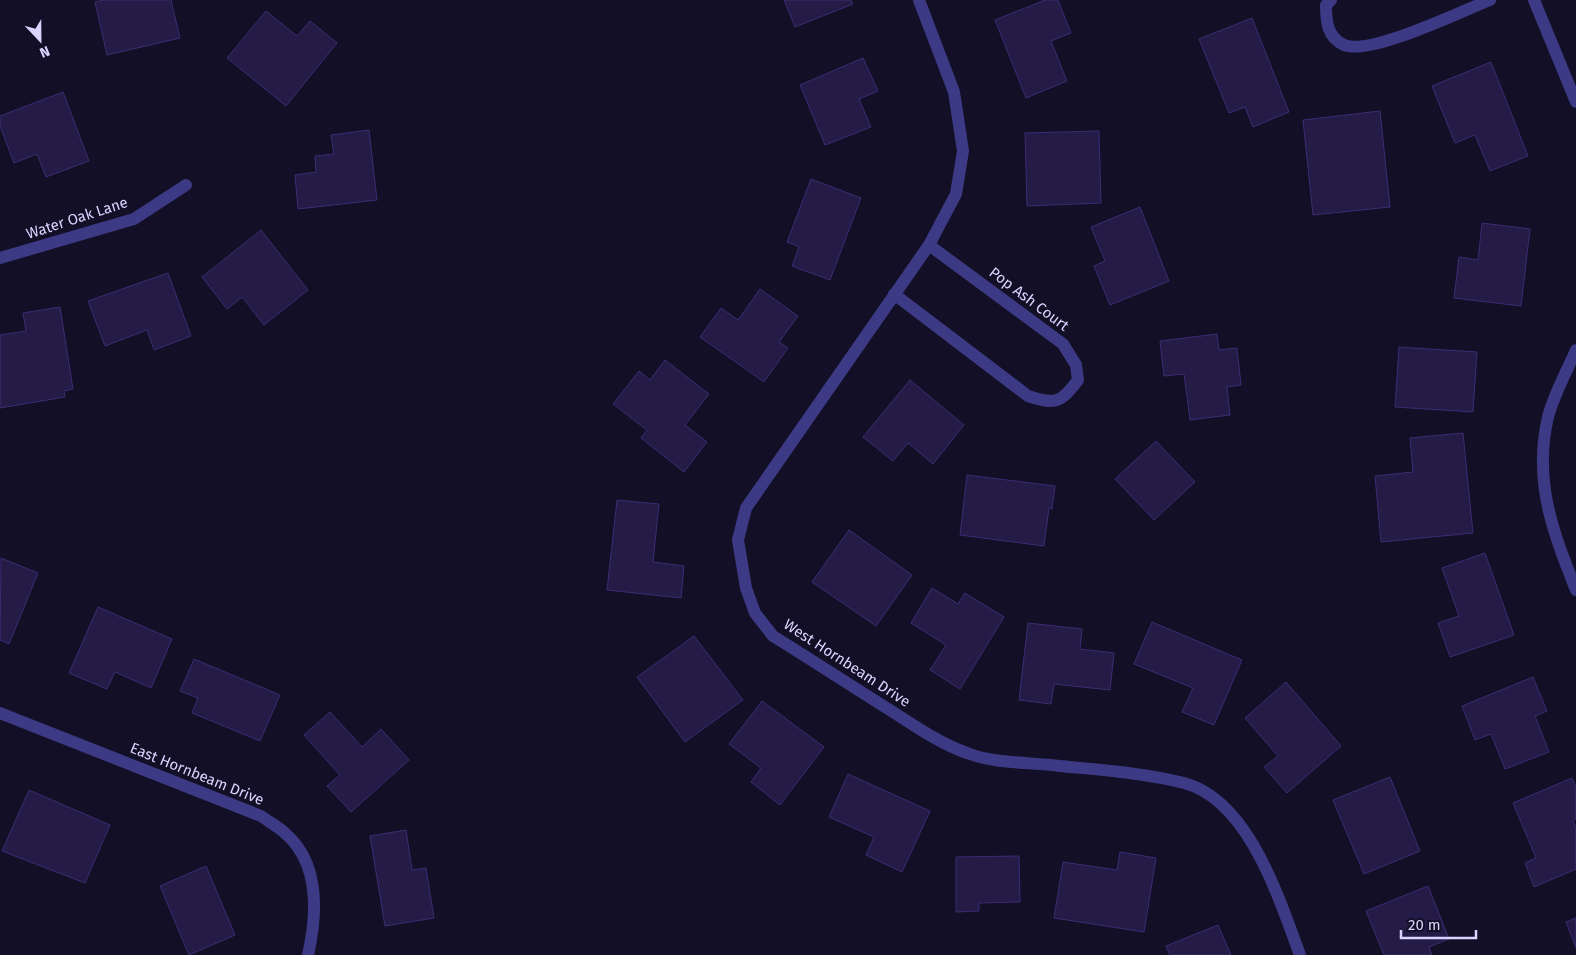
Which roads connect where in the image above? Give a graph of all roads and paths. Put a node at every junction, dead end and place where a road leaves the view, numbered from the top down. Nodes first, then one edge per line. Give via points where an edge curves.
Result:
1 (918, 0) edge
2 (1331, 0) edge
3 (1490, 0) edge
4 (1534, 0) edge
5 (1576, 102) edge
6 (186, 185) dead end
7 (929, 245) junction
8 (0, 258) edge
9 (894, 294) junction
10 (1576, 350) edge
11 (1576, 590) edge
12 (0, 712) edge
13 (308, 955) edge
14 (1300, 955) edge

1 - 7 street, West Hornbeam Drive via 954,92 963,151 956,194
2 - 3 street via 1326,6 1326,23 1332,35 1344,45 1363,47 1387,41
4 - 5 street
6 - 8 street, Water Oak Lane via 134,219
7 - 9 street, West Hornbeam Drive
7 - 9 street, Pop Ash Court via 1063,344 1076,365 1078,380 1066,396 1048,403 1028,396
9 - 14 street, West Hornbeam Drive via 746,508 738,540 746,588 755,613 773,636 921,730 967,754 1185,783 1209,794 1249,837 1273,886
10 - 11 street via 1548,416 1542,475 1552,529
12 - 13 street, East Hornbeam Drive via 261,816 287,834 304,856 312,882 315,926

